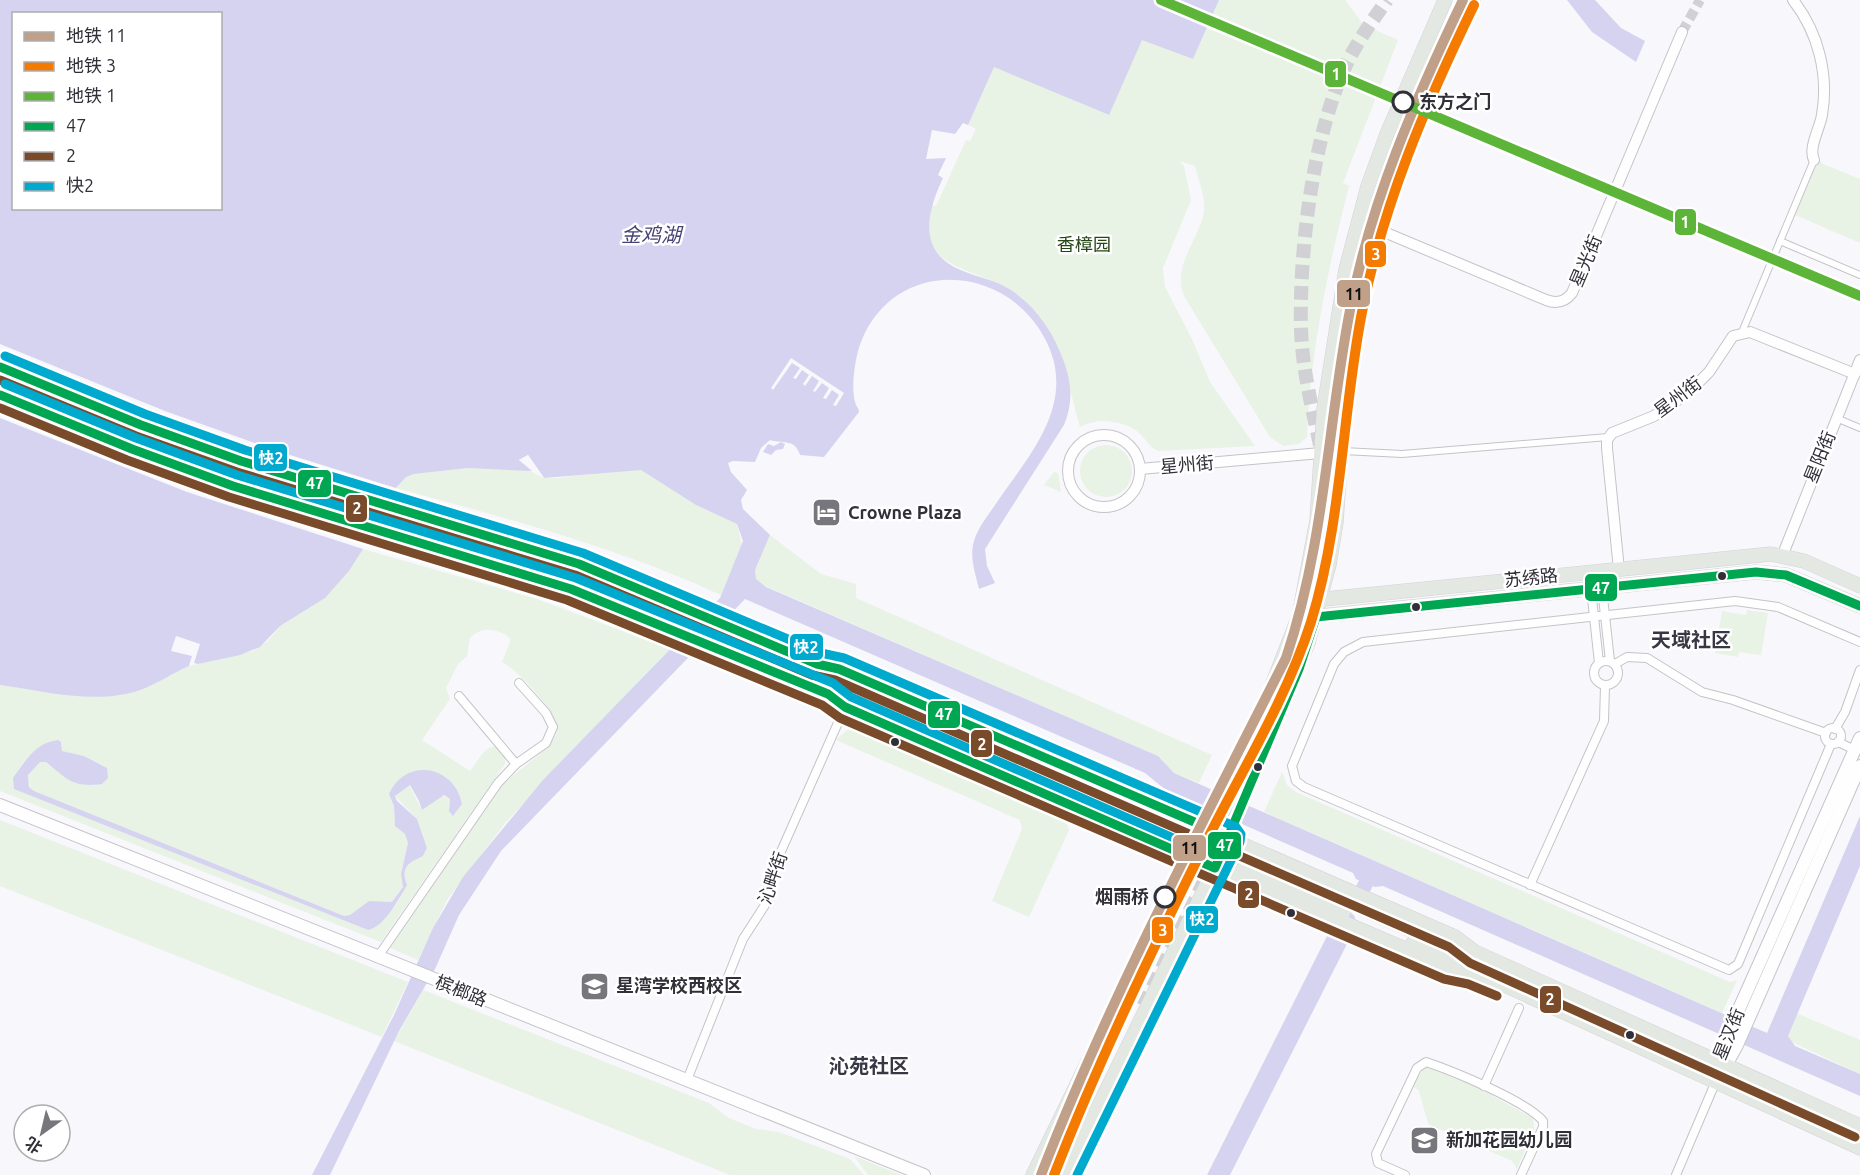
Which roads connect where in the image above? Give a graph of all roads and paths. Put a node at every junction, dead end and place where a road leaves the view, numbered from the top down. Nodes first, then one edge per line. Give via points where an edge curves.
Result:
1 (1445, 0) edge
2 (1473, 0) edge
3 (1792, 0) edge
4 (1682, 32) tunnel mouth
5 (1815, 160) joint
6 (1377, 229) junction
7 (1780, 241) junction
8 (1773, 257) junction
9 (1860, 275) edge
10 (1860, 294) edge
11 (1742, 332) junction
12 (1860, 360) edge
13 (0, 367) edge
14 (1855, 374) junction
15 (0, 395) edge
16 (1836, 418) junction
17 (1860, 428) edge
18 (1609, 437) junction
19 (1342, 451) junction
20 (1320, 453) junction
21 (1140, 469) junction
22 (1783, 554) junction
23 (1619, 570) junction
24 (1860, 586) edge
25 (1597, 589) junction
26 (1321, 599) junction
27 (1304, 602) junction
28 (1860, 606) edge
29 (1299, 616) junction
30 (1316, 617) junction
31 (1605, 617) junction
32 (1594, 618) junction
33 (1860, 642) edge
34 (1599, 663) junction
35 (1612, 663) junction
36 (817, 664) junction
37 (1860, 670) edge
38 (519, 683) dead end
39 (1605, 686) junction
40 (828, 694) junction
41 (459, 696) dead end
42 (845, 707) junction
43 (1835, 729) junction
44 (1826, 733) junction
45 (1835, 743) junction
46 (1858, 744) edge
47 (516, 764) junction
48 (1860, 766) edge
49 (0, 804) edge
50 (1206, 827) junction
51 (1229, 837) junction
52 (1188, 857) junction
53 (1215, 868) junction
54 (1530, 885) junction
55 (1475, 952) junction
56 (377, 958) junction
57 (1472, 972) junction
58 (1519, 1008) dead end
59 (1722, 1064) junction
60 (687, 1080) junction
61 (1716, 1081) junction
62 (1484, 1086) junction
63 (1860, 1126) edge
64 (1860, 1148) edge
65 (924, 1175) edge
66 (1033, 1175) edge
67 (1042, 1175) edge
68 (1060, 1175) edge
69 (1405, 1175) edge
70 (1521, 1175) edge
71 (1676, 1175) edge

1 - 20 main road via 1391,124 1358,222 1335,327
2 - 6 main road via 1419,111
3 - 5 street via 1812,32 1822,69 1823,109 1812,151
4 - 6 street, 星光街 via 1572,293 1565,300 1546,300
5 - 7 street
6 - 19 main road via 1358,314
7 - 8 street
7 - 9 street
8 - 10 street
8 - 11 street
11 - 14 street
11 - 18 street, 星州街 via 1733,336 1709,372 1680,400
12 - 14 street, 星阳街
13 - 36 main road via 241,461 579,564
14 - 16 street, 星阳街
15 - 40 main road via 234,486 571,589
16 - 17 street
16 - 22 street, 星阳街
18 - 19 street via 1402,454
18 - 23 street
19 - 20 street, 星州街
19 - 26 main road via 1336,523
20 - 21 street, 星州街
20 - 27 main road via 1317,520
21 - 21 street via 1126,442 1107,435 1091,437 1079,445 1072,453 1068,470 1072,487 1084,501 1109,506 1132,494
22 - 23 main road, 苏绣路
22 - 24 main road, 苏绣路
23 - 26 main road, 苏绣路
25 - 28 main road, 苏绣路 via 1777,572
25 - 30 main road, 苏绣路
25 - 31 street
25 - 32 street
26 - 27 main road, 苏绣路
26 - 30 main road
27 - 29 main road
29 - 30 main road, 苏绣路
29 - 50 main road via 1274,684
30 - 51 main road via 1299,669
31 - 32 street
31 - 33 street via 1749,602 1778,607
31 - 35 street
32 - 34 street
32 - 54 street via 1354,646 1334,664 1292,766 1296,781 1304,787
34 - 35 street
34 - 39 street via 1594,676
35 - 39 street via 1618,671 1617,678
35 - 44 street via 1627,657 1647,658 1702,692
36 - 40 main road via 836,677 1086,793 848,695
36 - 50 main road via 839,669
37 - 43 street
38 - 47 street via 546,713 553,727 546,742
39 - 54 street via 1604,720
40 - 42 main road
41 - 47 street
42 - 52 main road
42 - 60 street, 沁畔街 via 779,856 765,905 743,939
43 - 44 street
43 - 45 street via 1840,733
44 - 45 street via 1827,741
45 - 46 street
45 - 54 street via 1738,964 1729,970
46 - 59 main road, 星汉街 via 1725,1040
47 - 56 street via 498,783
48 - 59 main road, 星汉街 via 1750,1017 1737,1045
49 - 56 main road, 槟榔路
50 - 51 main road
50 - 52 main road
51 - 53 main road
51 - 55 main road via 1455,937
52 - 53 main road
52 - 66 main road
53 - 57 main road via 1449,968
53 - 68 main road via 1070,1165
55 - 57 main road via 1451,948 1245,864 1454,960
55 - 59 main road
56 - 60 main road, 槟榔路
57 - 61 main road
58 - 62 street
59 - 61 main road, 星汉街
59 - 63 main road
60 - 65 main road, 槟榔路
61 - 64 main road
61 - 71 street
62 - 69 street via 1426,1062 1419,1065 1376,1154 1378,1163
62 - 70 street via 1543,1121
67 - 68 main road via 1134,1002 1062,1161

